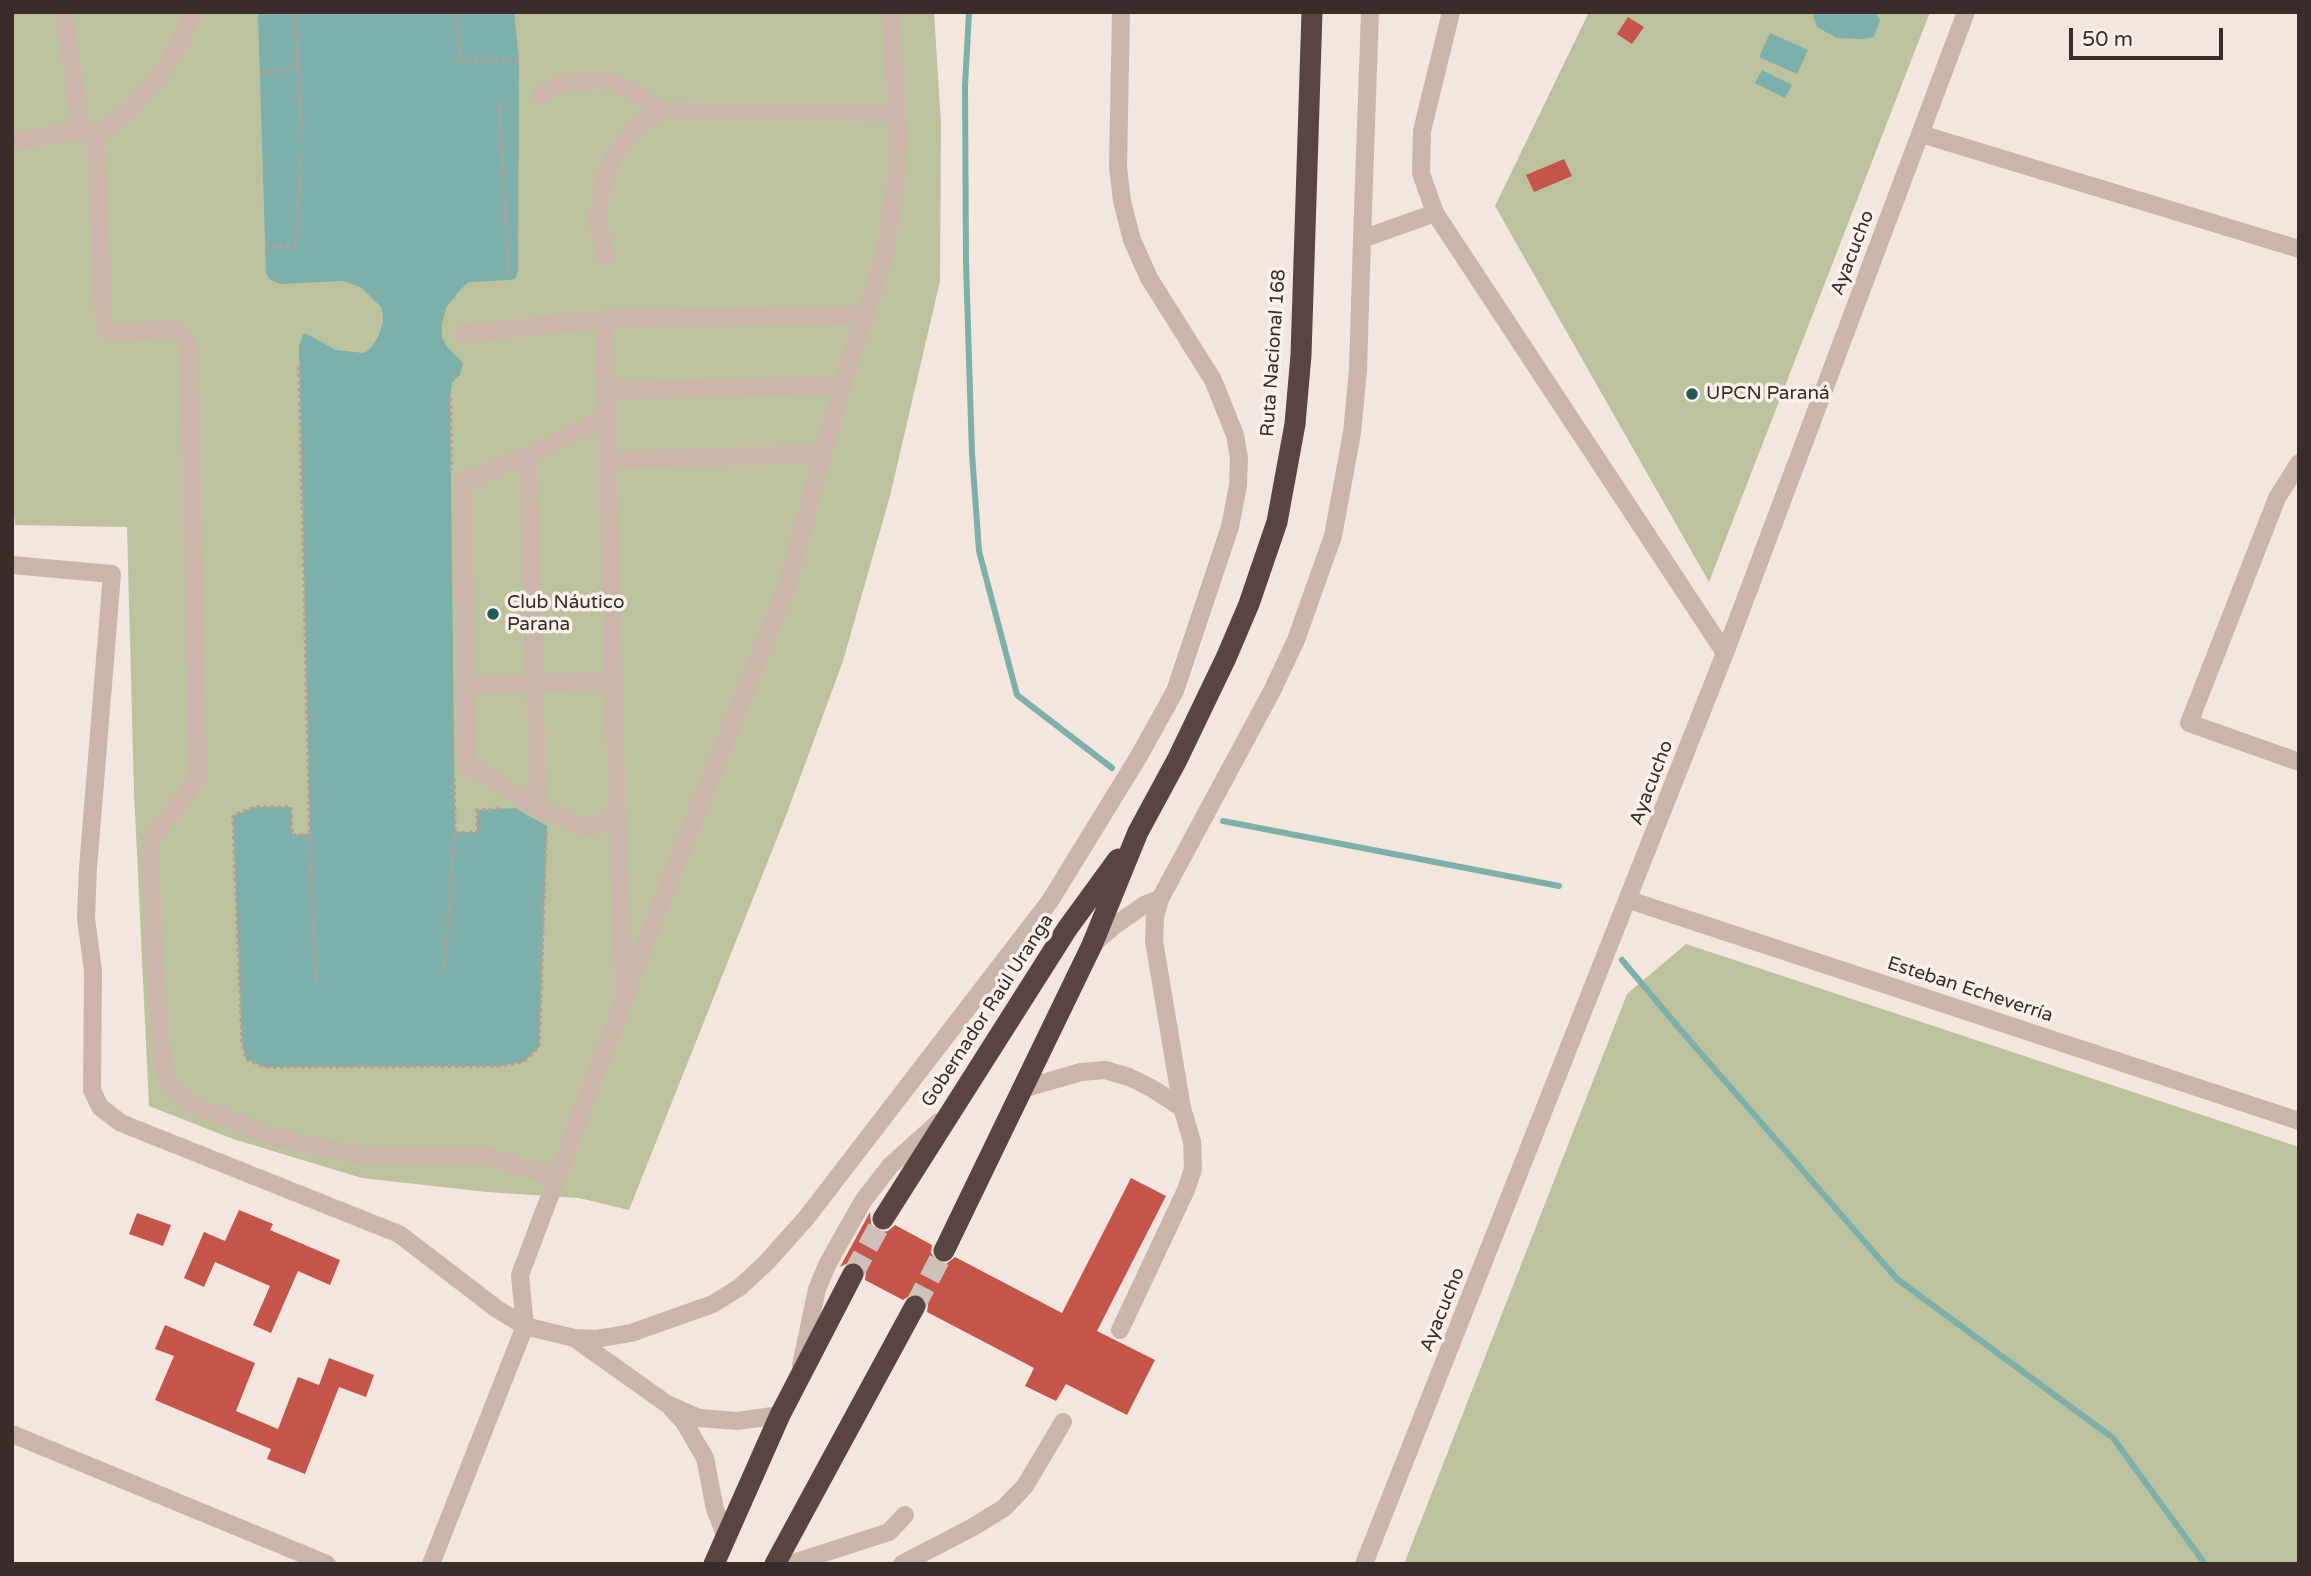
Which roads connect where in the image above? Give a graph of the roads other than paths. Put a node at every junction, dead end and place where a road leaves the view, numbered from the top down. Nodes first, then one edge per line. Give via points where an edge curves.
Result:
1 (64, 12) edge
2 (192, 12) edge
3 (891, 12) edge
4 (1121, 12) edge
5 (1312, 12) edge
6 (1370, 12) edge
7 (1451, 12) edge
8 (1966, 12) edge
9 (540, 94) dead end
10 (660, 111) junction
11 (895, 113) junction
12 (89, 133) junction
13 (1921, 134) junction
14 (12, 141) edge
15 (1436, 213) junction
16 (1362, 239) junction
17 (2299, 249) edge
18 (605, 255) dead end
19 (865, 315) junction
20 (604, 319) junction
21 (463, 334) dead end
22 (842, 385) junction
23 (606, 391) junction
24 (606, 417) junction
25 (823, 454) junction
26 (528, 455) junction
27 (608, 460) junction
28 (2299, 463) edge
29 (2291, 494) edge
30 (12, 565) edge
31 (1725, 653) junction
32 (613, 681) junction
33 (535, 684) junction
34 (465, 685) junction
35 (1177, 760) joint
36 (2299, 762) edge
37 (538, 808) junction
38 (617, 812) junction
39 (1138, 832) junction
40 (1160, 899) junction
41 (1629, 900) junction
42 (1092, 945) junction
43 (624, 999) junction
44 (1022, 1089) junction
45 (1182, 1108) junction
46 (952, 1111) junction
47 (2299, 1121) edge
48 (556, 1178) junction
49 (883, 1219) tunnel mouth
50 (943, 1251) tunnel mouth
51 (853, 1273) tunnel mouth
52 (915, 1306) tunnel mouth
53 (525, 1326) junction
54 (1120, 1330) dead end
55 (574, 1338) junction
56 (798, 1378) junction
57 (667, 1404) junction
58 (780, 1415) junction
59 (1063, 1422) dead end
60 (12, 1434) edge
61 (905, 1515) dead end
62 (726, 1537) junction
63 (327, 1564) edge
64 (431, 1564) edge
65 (714, 1564) edge
66 (775, 1564) edge
67 (790, 1564) edge
68 (902, 1564) edge
69 (1364, 1564) edge

1 - 12 street
2 - 12 street via 179,46 157,80 129,111
3 - 11 street
4 - 55 street via 1118,167 1132,240 1149,278 1213,380 1239,457 1230,527 1174,691 1050,901 766,1264 713,1304 678,1318 631,1333
5 - 35 highway, Ruta Nacional 168 via 1301,355 1285,485 1249,604
6 - 16 street
7 - 15 street via 1422,131 1421,173
8 - 13 street, Ayacucho
9 - 10 street via 570,82 603,80 634,91
10 - 11 street
10 - 18 street via 632,132 612,159 601,190 598,223
11 - 19 street via 897,178 884,257
12 - 14 street
12 - 48 street via 104,329 116,333 171,329 183,334 189,346 198,775 154,834 150,849 162,1057 168,1082 192,1105 275,1137 363,1156 487,1156
13 - 17 street
13 - 31 street, Ayacucho
15 - 16 street
15 - 31 street
16 - 40 street via 1352,433 1333,537 1296,640 1272,691
19 - 20 street
19 - 22 street
20 - 21 street
20 - 23 street
22 - 23 street
22 - 25 street
23 - 24 street
24 - 26 street
24 - 27 street
25 - 27 street
25 - 43 street via 787,586
26 - 33 street
26 - 34 street via 464,481
27 - 32 street
28 - 29 street
29 - 36 street via 2277,498 2189,723
30 - 53 street via 113,574 86,918 93,971 92,1090 100,1107 121,1123 399,1234 497,1310
31 - 41 street, Ayacucho
32 - 33 street
32 - 38 street
33 - 34 street
33 - 37 street
34 - 37 street via 466,764
35 - 39 highway, Gobernador Raúl Uranga
37 - 38 street via 590,827
38 - 43 street
39 - 42 highway, Gobernador Raúl Uranga
39 - 46 highway, Gobernador Raúl Uranga via 1067,929
40 - 42 street via 1144,905
40 - 45 street via 1154,941
41 - 47 street, Esteban Echeverría
41 - 69 street, Ayacucho
42 - 44 highway, Gobernador Raúl Uranga
43 - 48 street
44 - 45 street via 1105,1070 1129,1077
44 - 50 highway, Gobernador Raúl Uranga
45 - 54 street via 1192,1141 1193,1169
46 - 49 highway, Gobernador Raúl Uranga
46 - 56 street via 890,1166 863,1200 817,1289
48 - 53 street via 520,1275
51 - 56 highway
52 - 66 highway
53 - 55 street
53 - 64 street
55 - 57 street
56 - 58 highway
57 - 58 street via 699,1418
57 - 62 street via 684,1422 705,1458
58 - 62 highway
59 - 68 street via 1025,1486 1004,1508
60 - 63 street
61 - 67 street via 889,1532
62 - 65 highway

